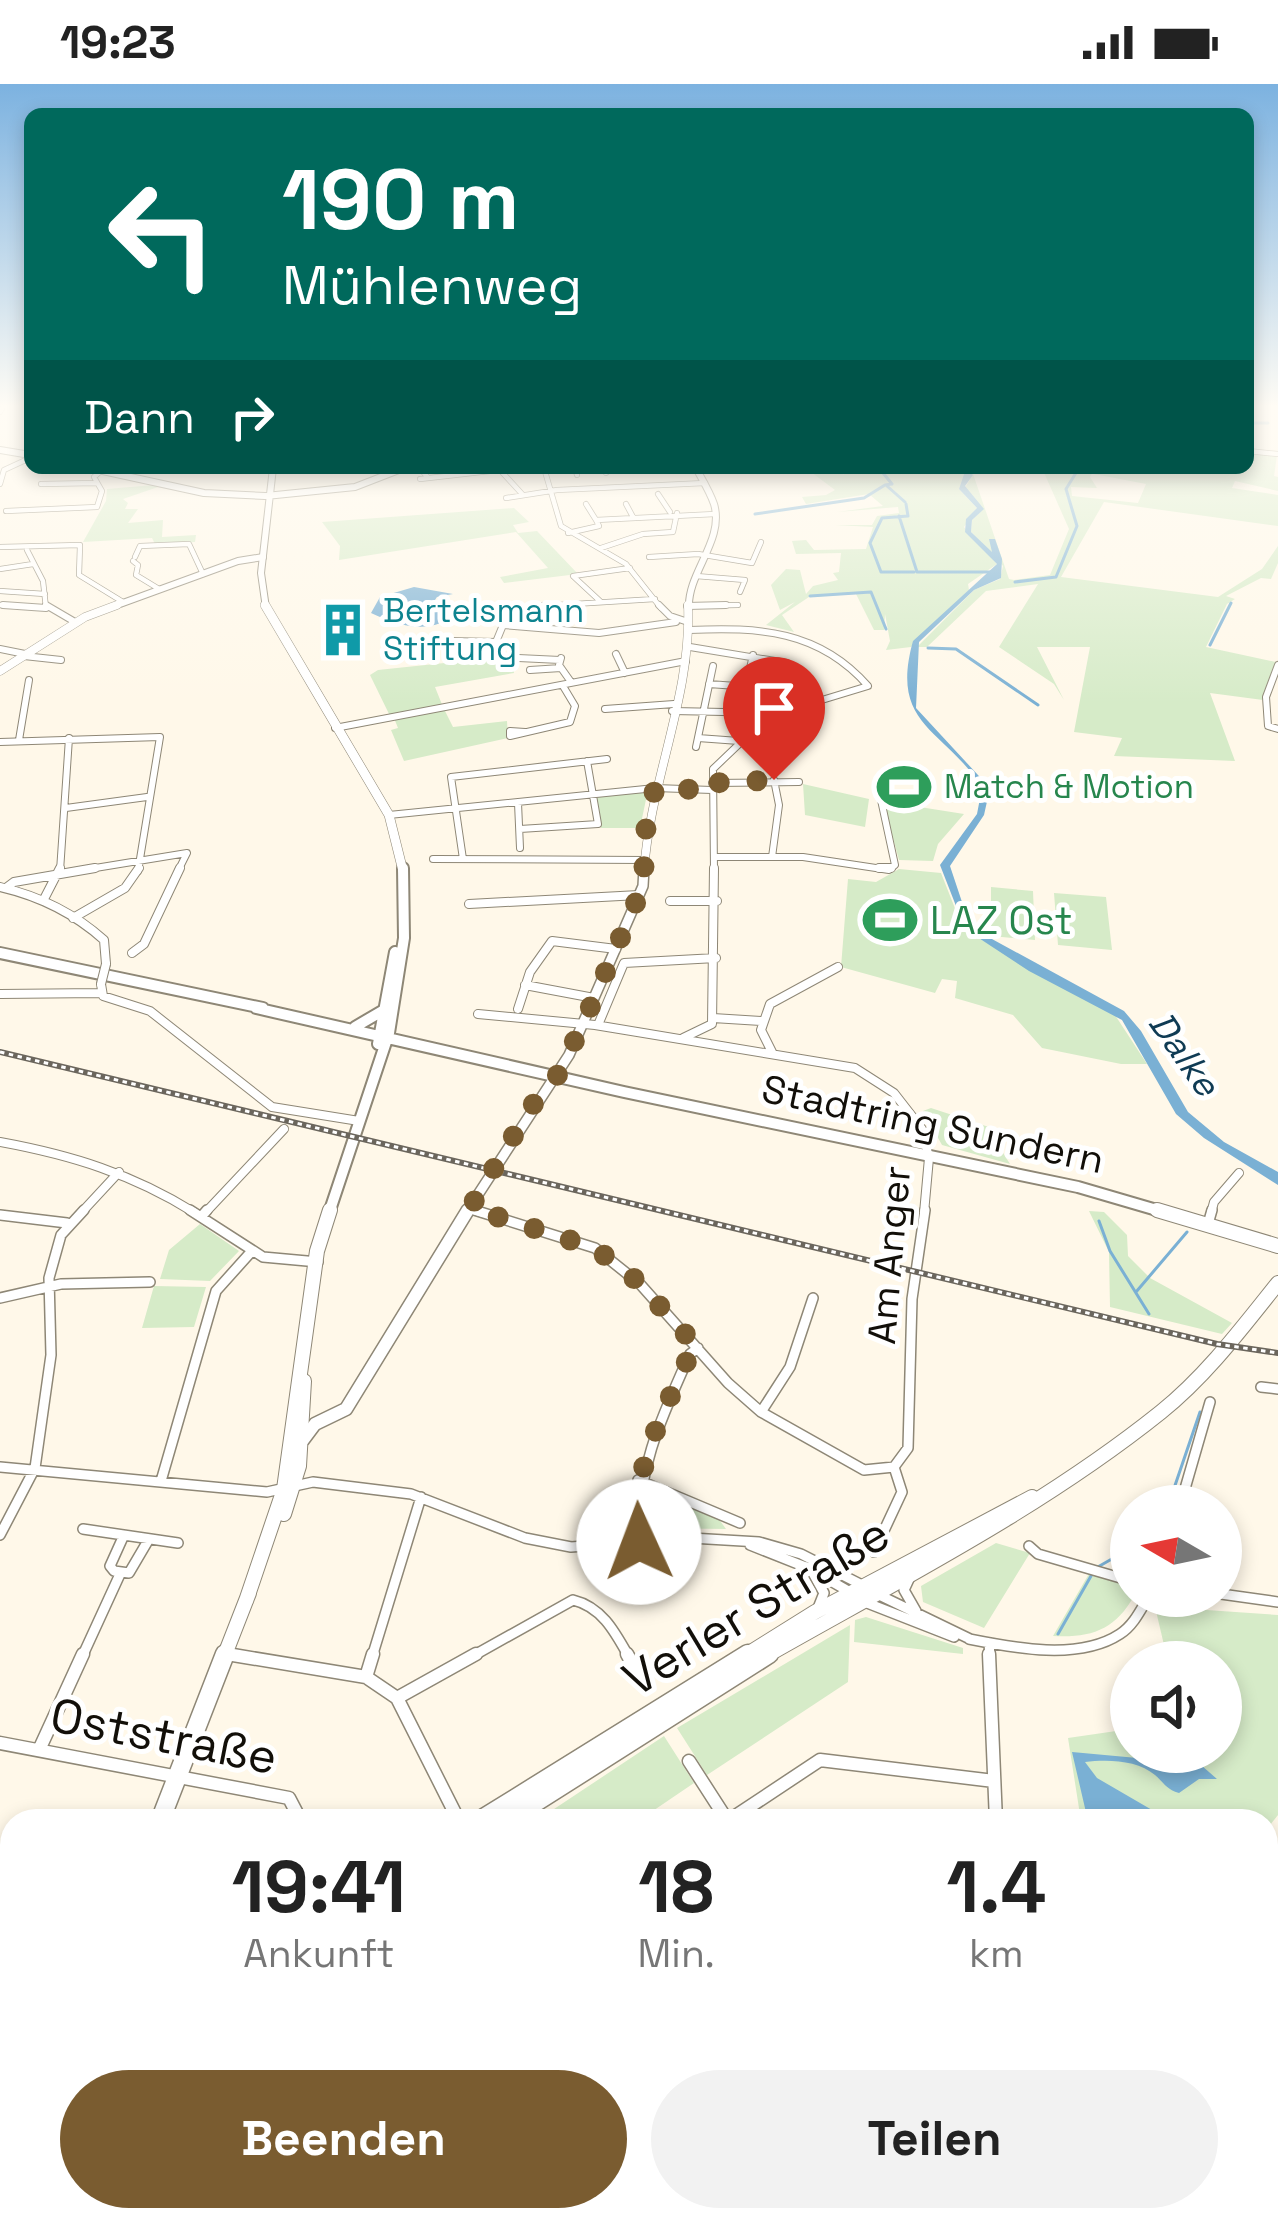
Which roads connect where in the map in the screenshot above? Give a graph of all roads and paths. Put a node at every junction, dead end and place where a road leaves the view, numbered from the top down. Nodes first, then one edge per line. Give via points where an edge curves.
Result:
1 (96, 504) edge
2 (266, 504) edge
3 (555, 504) edge
4 (626, 504) dead end
5 (667, 504) edge
6 (715, 504) edge
7 (586, 505) dead end
8 (6, 512) dead end
9 (674, 513) junction
10 (716, 514) junction
11 (633, 517) junction
12 (599, 522) junction
13 (568, 533) junction
14 (761, 542) dead end
15 (0, 547) edge
16 (600, 548) junction
17 (28, 549) junction
18 (706, 555) junction
19 (649, 557) dead end
20 (260, 559) junction
21 (33, 564) junction
22 (632, 568) junction
23 (0, 569) edge
24 (203, 574) junction
25 (696, 576) junction
26 (742, 588) dead end
27 (159, 590) junction
28 (0, 591) edge
29 (45, 595) junction
30 (655, 599) junction
31 (123, 602) junction
32 (601, 602) junction
33 (0, 604) edge
34 (542, 606) dead end
35 (687, 606) junction
36 (46, 608) junction
37 (736, 608) dead end
38 (75, 622) junction
39 (676, 622) junction
40 (689, 626) junction
41 (451, 641) dead end
42 (690, 646) junction
43 (0, 649) edge
44 (24, 654) junction
45 (616, 654) dead end
46 (753, 655) junction
47 (496, 657) dead end
48 (61, 660) dead end
49 (561, 661) junction
50 (686, 662) junction
51 (1278, 665) edge
52 (713, 666) dead end
53 (0, 670) edge
54 (527, 670) dead end
55 (625, 674) junction
56 (29, 680) dead end
57 (567, 684) junction
58 (710, 684) junction
59 (746, 686) junction
60 (805, 703) junction
61 (673, 707) junction
62 (605, 709) dead end
63 (704, 712) junction
64 (760, 713) junction
65 (334, 728) junction
66 (1278, 729) edge
67 (525, 732) dead end
68 (69, 738) junction
69 (19, 740) junction
70 (0, 742) edge
71 (740, 742) junction
72 (486, 754) dead end
73 (607, 759) dead end
74 (587, 760) junction
75 (490, 771) junction
76 (774, 780) junction
77 (799, 782) dead end
78 (712, 787) junction
79 (655, 788) junction
80 (594, 795) junction
81 (147, 797) junction
82 (881, 800) dead end
83 (518, 802) junction
84 (65, 808) junction
85 (452, 808) junction
86 (389, 815) junction
87 (520, 829) junction
88 (520, 848) dead end
89 (714, 857) junction
90 (772, 857) junction
91 (433, 859) dead end
92 (463, 859) junction
93 (141, 860) junction
94 (645, 860) junction
95 (60, 874) junction
96 (3, 888) edge
97 (639, 895) junction
98 (44, 901) junction
99 (670, 901) dead end
100 (716, 901) junction
101 (469, 904) dead end
102 (73, 918) junction
103 (401, 931) junction
104 (616, 949) junction
105 (0, 953) edge
106 (132, 953) dead end
107 (717, 958) junction
108 (838, 968) dead end
109 (525, 985) junction
110 (101, 988) junction
111 (0, 994) edge
112 (594, 998) junction
113 (256, 1008) junction
114 (518, 1009) dead end
115 (384, 1010) junction
116 (478, 1014) dead end
117 (713, 1018) junction
118 (761, 1021) junction
119 (583, 1024) junction
120 (598, 1025) junction
121 (356, 1027) junction
122 (384, 1035) junction
123 (682, 1038) junction
124 (411, 1045) junction
125 (772, 1052) junction
126 (381, 1059) junction
127 (558, 1073) junction
128 (368, 1092) junction
129 (359, 1121) junction
130 (284, 1129) dead end
131 (0, 1142) edge
132 (929, 1156) junction
133 (119, 1172) junction
134 (1239, 1173) dead end
135 (470, 1208) junction
136 (0, 1215) edge
137 (201, 1217) junction
138 (67, 1223) junction
139 (1208, 1224) junction
140 (1225, 1229) junction
141 (1278, 1246) edge
142 (251, 1252) junction
143 (1278, 1255) edge
144 (318, 1260) junction
145 (150, 1282) dead end
146 (1278, 1283) edge
147 (48, 1286) junction
148 (0, 1298) edge
149 (813, 1298) dead end
150 (306, 1338) junction
151 (698, 1348) junction
152 (1261, 1387) dead end
153 (1278, 1389) edge
154 (1210, 1402) dead end
155 (761, 1412) junction
156 (303, 1440) junction
157 (0, 1467) edge
158 (894, 1467) junction
159 (35, 1468) junction
160 (1081, 1471) junction
161 (638, 1480) junction
162 (161, 1481) junction
163 (1187, 1485) edge
164 (290, 1487) junction
165 (421, 1497) junction
166 (740, 1523) dead end
167 (83, 1529) dead end
168 (0, 1535) edge
169 (124, 1535) junction
170 (149, 1539) junction
171 (740, 1541) junction
172 (639, 1542) junction
173 (178, 1543) dead end
174 (1030, 1546) dead end
175 (874, 1552) dead end
176 (808, 1568) junction
177 (122, 1572) junction
178 (911, 1575) junction
179 (1110, 1575) edge
180 (863, 1593) junction
181 (1242, 1597) edge
182 (1278, 1602) edge
183 (815, 1612) junction
184 (920, 1617) junction
185 (1136, 1617) edge
186 (970, 1639) junction
187 (988, 1643) junction
188 (226, 1654) junction
189 (365, 1677) junction
190 (642, 1682) dead end
191 (397, 1698) junction
192 (0, 1744) edge
193 (39, 1750) junction
194 (689, 1761) dead end
195 (178, 1777) junction
196 (994, 1780) junction
197 (165, 1809) edge
198 (295, 1809) edge
199 (453, 1809) edge
200 (498, 1809) edge
201 (525, 1809) edge
202 (720, 1809) edge
203 (746, 1809) edge
204 (995, 1809) edge

1 - 8 street
2 - 20 main road
3 - 13 street
4 - 11 street
5 - 9 street
6 - 10 street
7 - 12 street
9 - 10 street
9 - 11 street
9 - 16 street via 673,532
10 - 18 street
11 - 12 street
12 - 13 street
13 - 16 street
14 - 18 street via 752,563
15 - 17 street
16 - 22 street
17 - 21 street
17 - 31 street via 80,545 79,575
18 - 19 street
18 - 25 street
20 - 24 street
20 - 65 main road via 262,612
21 - 23 street
21 - 29 street
22 - 30 street
22 - 32 street via 572,576
24 - 27 street
24 - 27 street via 189,544 140,546 136,575
25 - 26 street
25 - 35 street
27 - 31 street
28 - 29 street
29 - 36 street
30 - 32 street
30 - 39 street
31 - 38 street
32 - 34 street
33 - 36 street
35 - 37 street
35 - 40 street
36 - 38 street
38 - 44 street
39 - 40 street
39 - 41 street via 599,633 503,625 496,642
40 - 42 street
40 - 60 street via 804,636 868,684
42 - 46 street
42 - 50 street
43 - 44 street
44 - 48 street
44 - 53 street
45 - 55 street
46 - 59 street
46 - 60 street via 791,666
47 - 49 street
49 - 54 street
49 - 57 street
50 - 55 street
50 - 61 street
51 - 66 street via 1266,706 1268,726
52 - 58 street
55 - 57 street
56 - 69 street
57 - 65 street
57 - 67 street via 575,706 570,722
58 - 59 street
58 - 63 street
59 - 64 street via 764,688
60 - 64 street
61 - 62 street
61 - 63 street
61 - 79 street
63 - 64 street
63 - 71 street via 697,743
64 - 71 street
65 - 86 main road
68 - 69 street
68 - 81 street via 154,735 160,740
68 - 84 street
69 - 70 street
71 - 78 street via 714,766
72 - 75 street
73 - 74 street
74 - 75 street
74 - 80 street
75 - 85 street via 450,778
76 - 77 street
76 - 78 street
76 - 90 street
78 - 79 street
78 - 89 street
79 - 80 street
79 - 94 street
80 - 83 street
80 - 87 street via 596,826
81 - 84 street
81 - 93 street
82 - 90 street via 895,846 892,868
83 - 85 street
83 - 87 street
84 - 95 street
85 - 86 street
85 - 92 street
86 - 103 main road via 404,859
87 - 88 street
89 - 90 street
89 - 100 street
91 - 92 street
92 - 94 street
93 - 95 street
93 - 102 street via 129,885
93 - 106 street via 187,853 144,944
94 - 97 street
95 - 96 street
95 - 98 street
96 - 98 street
97 - 101 street
97 - 104 street
98 - 102 street
99 - 100 street
100 - 107 street
102 - 110 street, bridge via 104,940
103 - 115 main road
103 - 122 main road
104 - 109 street via 555,940
104 - 112 street
105 - 113 main road, Stadtring Sundern
107 - 117 street
107 - 120 street via 624,963
108 - 118 street via 783,995
109 - 112 street
109 - 114 street
110 - 111 street
110 - 129 street via 177,1029 272,1107
112 - 119 street
113 - 121 main road, Stadtring Sundern
113 - 122 main road, Stadtring Sundern
115 - 121 main road
115 - 122 main road
116 - 119 street, Am Anger
117 - 118 street
117 - 123 street
118 - 125 street
119 - 120 street, Am Anger
119 - 127 street
120 - 123 street, Am Anger
121 - 122 main road, Stadtring Sundern
122 - 124 main road, Stadtring Sundern
122 - 126 main road
122 - 127 main road, Stadtring Sundern
122 - 128 main road
123 - 125 street, Am Anger
124 - 126 main road
124 - 127 main road, Stadtring Sundern
125 - 132 street, Am Anger via 867,1072 910,1112
126 - 128 main road
127 - 132 main road, Stadtring Sundern
127 - 135 street
128 - 129 main road
129 - 144 main road
130 - 137 street
131 - 133 street
132 - 139 main road, Stadtring Sundern
132 - 158 street, Am Anger via 912,1299 908,1448
133 - 137 street
133 - 138 street
134 - 139 street via 1214,1202
135 - 151 street via 595,1248
135 - 156 street via 346,1409
136 - 138 street
137 - 142 street
138 - 147 street
139 - 140 main road, Stadtring Sundern
140 - 141 main road, Stadtring Sundern
140 - 143 main road, Stadtring Sundern
142 - 144 street
142 - 162 street via 216,1291
144 - 150 main road
145 - 147 street
146 - 160 main road, Verler Straße via 1190,1387
147 - 148 street
147 - 159 street via 51,1355
149 - 155 street via 790,1367
150 - 156 main road
150 - 164 main road
151 - 155 street
151 - 161 street
152 - 153 street
154 - 163 street
155 - 158 street via 864,1470
156 - 164 main road
157 - 159 street
158 - 175 street, Am Anger via 902,1492
159 - 162 street
159 - 168 street
160 - 178 main road, Verler Straße
160 - 180 main road, Verler Straße
161 - 166 street
161 - 172 street
162 - 164 street via 267,1492
164 - 165 street via 313,1482
164 - 188 main road
165 - 172 street via 547,1544
165 - 189 street
167 - 169 street
169 - 170 street
169 - 177 street via 110,1566
170 - 173 street
170 - 177 street via 136,1569
171 - 172 street
171 - 176 street
171 - 180 street via 801,1554
174 - 179 street
176 - 180 street
176 - 183 street via 824,1593
177 - 193 street
178 - 180 main road, Verler Straße
178 - 184 street via 904,1590
180 - 183 main road, Verler Straße
180 - 184 street
180 - 186 street via 936,1633
180 - 201 main road, Verler Straße
181 - 182 street
183 - 200 main road, Verler Straße
184 - 186 street
185 - 187 street via 1099,1644
186 - 187 street
187 - 196 street
188 - 189 street
188 - 195 main road
189 - 191 street
190 - 191 street via 599,1611 574,1600
191 - 199 street
192 - 193 street, Oststraße
193 - 195 street, Oststraße
194 - 202 street
195 - 197 main road
195 - 198 street, Oststraße via 289,1798
196 - 203 street via 820,1760
196 - 204 street

